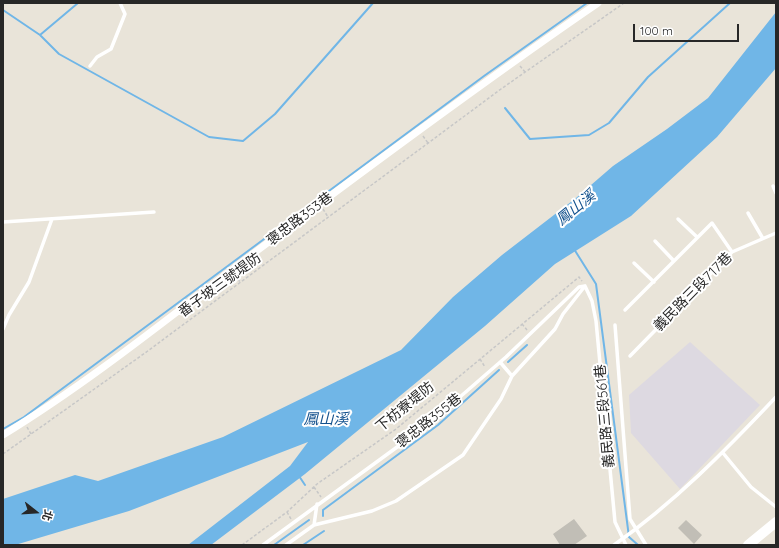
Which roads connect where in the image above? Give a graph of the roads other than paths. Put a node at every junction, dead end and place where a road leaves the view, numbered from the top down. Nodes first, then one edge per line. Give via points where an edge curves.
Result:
1 (120, 3) edge
2 (598, 3) edge
3 (90, 66) dead end
4 (773, 186) dead end
5 (776, 193) edge
6 (154, 212) dead end
7 (748, 213) dead end
8 (678, 219) dead end
9 (52, 220) junction
10 (3, 222) edge
11 (776, 233) edge
12 (697, 237) junction
13 (762, 237) junction
14 (655, 241) dead end
15 (732, 252) junction
16 (674, 261) junction
17 (634, 263) dead end
18 (654, 282) junction
19 (585, 286) junction
20 (625, 310) dead end
21 (615, 325) dead end
22 (3, 329) edge
23 (630, 356) dead end
24 (500, 362) junction
25 (512, 376) junction
26 (776, 397) edge
27 (3, 435) edge
28 (723, 453) junction
29 (318, 504) junction
30 (776, 506) edge
31 (776, 522) edge
32 (314, 525) junction
33 (636, 530) junction
34 (622, 539) junction
35 (262, 545) edge
36 (286, 545) edge
37 (614, 545) edge
38 (626, 545) edge
39 (646, 545) edge
40 (748, 545) edge

1 - 3 lane via 125,14 111,49 97,57
2 - 27 street, 褒忠路353巷 via 497,72 186,306
4 - 5 lane
6 - 9 lane
7 - 13 lane
8 - 12 lane
9 - 10 lane
9 - 22 lane via 29,282 9,314
11 - 13 lane, 義民路三段717巷
12 - 15 lane via 712,223
12 - 16 lane
13 - 15 lane, 義民路三段717巷
14 - 16 lane
15 - 23 lane, 義民路三段717巷
16 - 18 lane
17 - 18 lane
18 - 20 lane
19 - 24 lane, 褒忠路355巷 via 579,287
19 - 25 lane via 563,314 555,329
19 - 34 lane, 義民路三段561巷 via 592,301 596,321 616,522
21 - 33 lane, 義民路三段561巷 via 630,519
24 - 25 lane
24 - 29 lane, 褒忠路355巷 via 430,423
25 - 32 lane via 501,399 463,455 396,501 372,511
26 - 28 lane
28 - 30 lane via 751,487
28 - 33 lane
29 - 32 lane
29 - 35 lane, 褒忠路355巷
31 - 40 main road
32 - 36 lane
33 - 34 lane
33 - 39 lane, 義民路三段561巷
34 - 37 lane
34 - 38 lane, 義民路三段561巷

